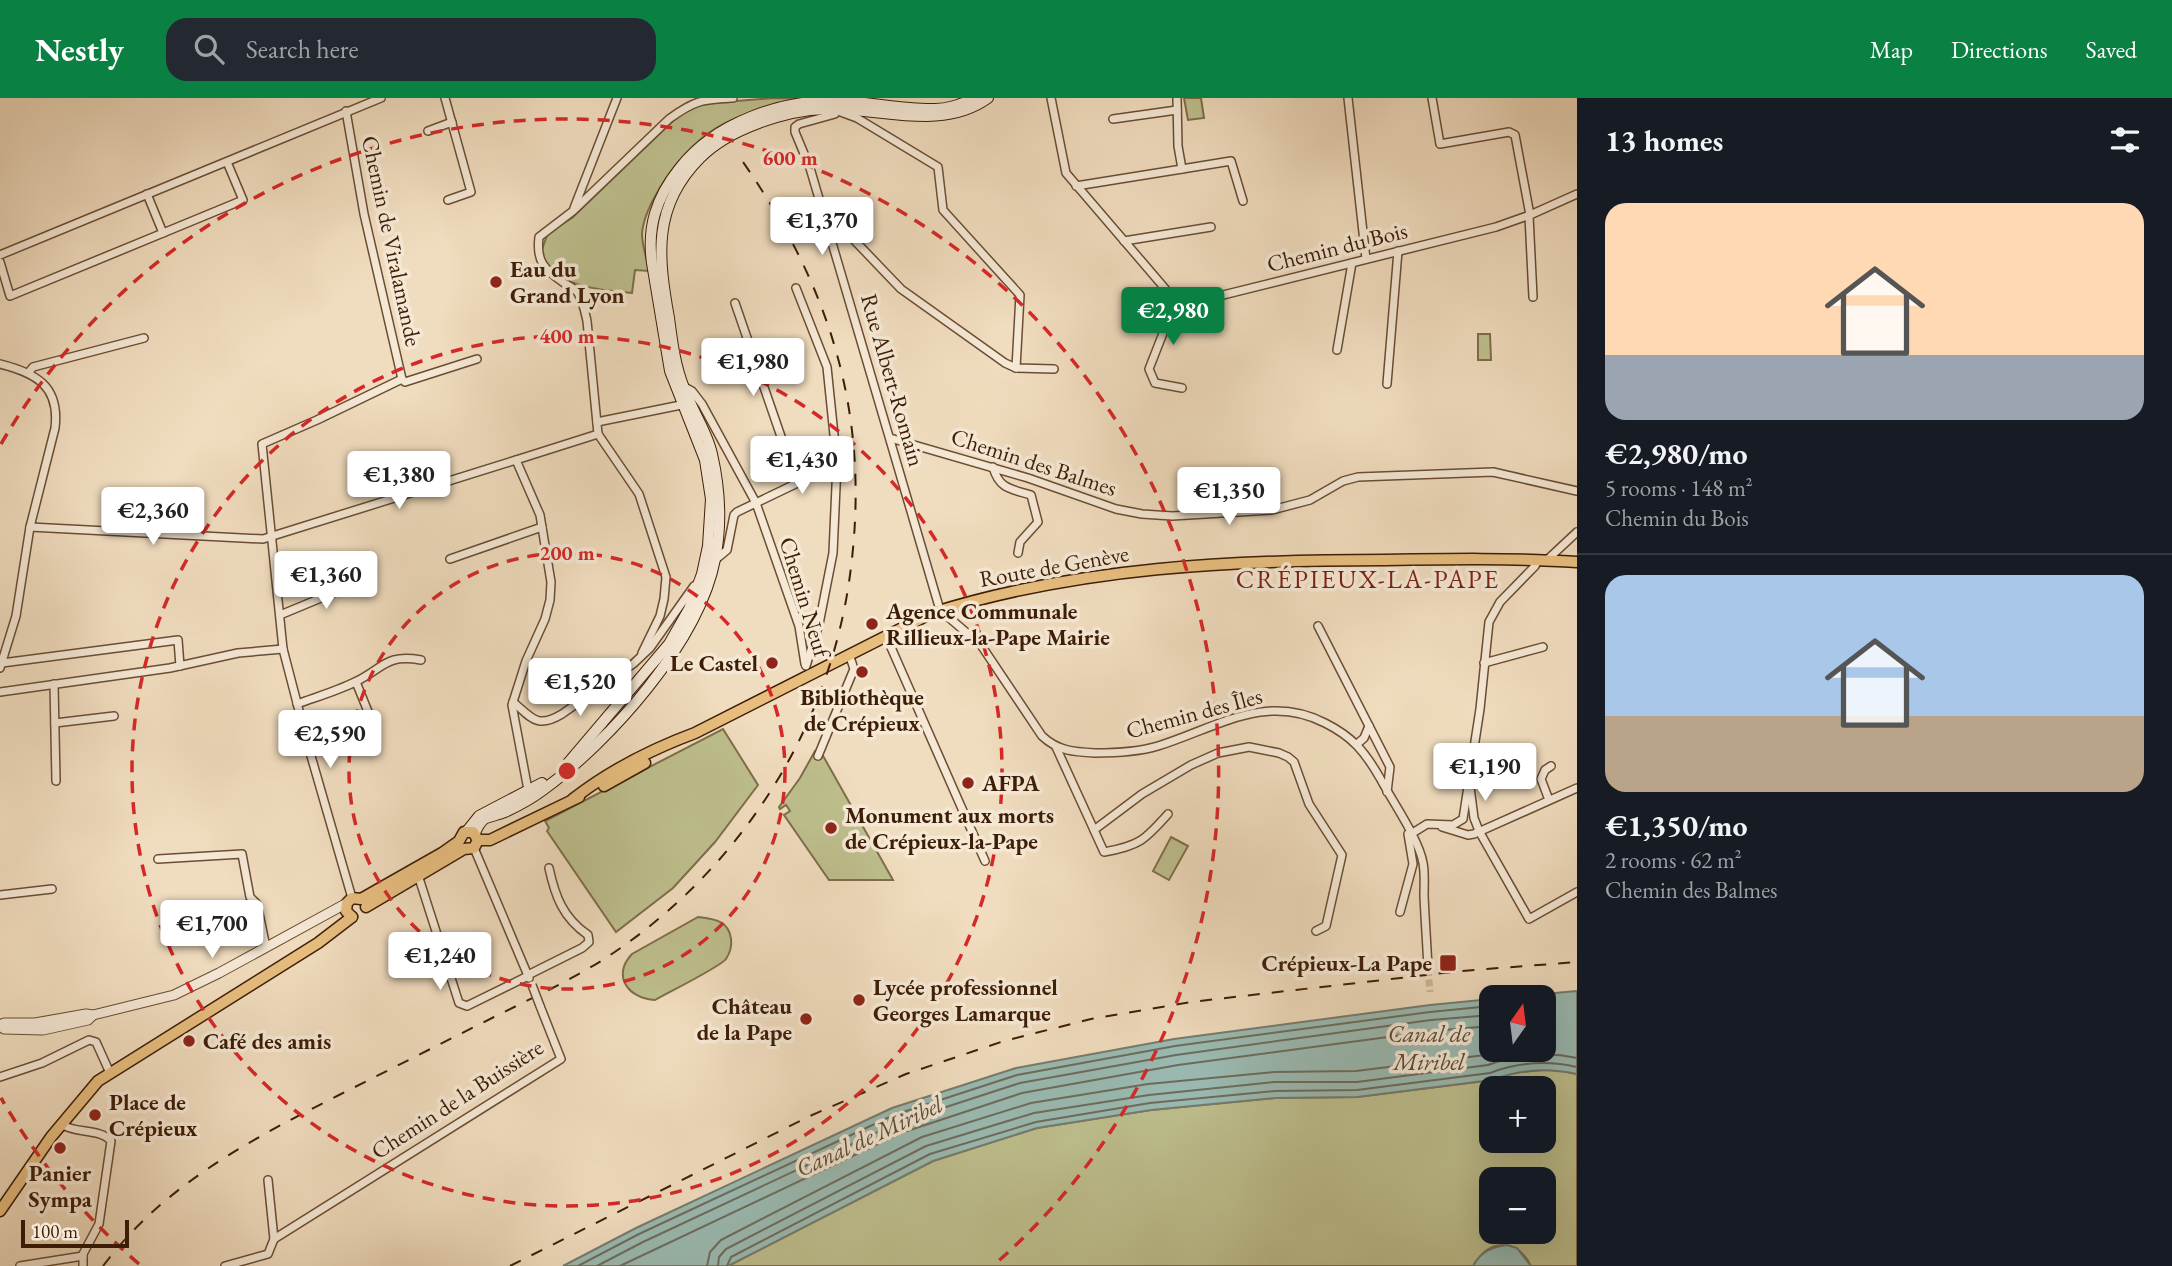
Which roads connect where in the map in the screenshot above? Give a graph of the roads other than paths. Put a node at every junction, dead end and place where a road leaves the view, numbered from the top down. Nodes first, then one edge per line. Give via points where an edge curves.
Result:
1 (381, 98) edge
2 (445, 98) edge
3 (617, 98) edge
4 (733, 98) edge
5 (976, 98) edge
6 (988, 98) edge
7 (1051, 98) edge
8 (1177, 98) edge
9 (1348, 98) edge
10 (1432, 98) edge
11 (822, 99) edge
12 (838, 107) junction
13 (1177, 110) junction
14 (346, 111) junction
15 (1113, 119) dead end
16 (452, 122) junction
17 (428, 131) dead end
18 (227, 162) junction
19 (1182, 169) junction
20 (1076, 186) junction
21 (147, 194) junction
22 (1577, 194) edge
23 (448, 200) dead end
24 (1243, 201) dead end
25 (573, 211) junction
26 (824, 213) junction
27 (1530, 216) junction
28 (1211, 227) dead end
29 (163, 233) junction
30 (1124, 241) junction
31 (1398, 251) junction
32 (0, 255) edge
33 (1366, 259) junction
34 (0, 262) edge
35 (1352, 263) junction
36 (796, 288) dead end
37 (1533, 297) dead end
38 (1176, 300) junction
39 (735, 303) dead end
40 (144, 338) dead end
41 (1337, 350) dead end
42 (477, 359) dead end
43 (0, 364) edge
44 (1016, 368) junction
45 (1054, 369) dead end
46 (29, 372) junction
47 (402, 379) junction
48 (1387, 384) dead end
49 (683, 386) junction
50 (1182, 388) dead end
51 (686, 404) junction
52 (597, 422) junction
53 (598, 434) junction
54 (890, 438) junction
55 (516, 460) junction
56 (837, 464) junction
57 (993, 467) junction
58 (797, 483) junction
59 (1577, 491) edge
60 (756, 503) junction
61 (30, 527) junction
62 (542, 527) junction
63 (1577, 532) edge
64 (272, 537) junction
65 (1018, 554) dead end
66 (450, 559) dead end
67 (715, 560) junction
68 (1542, 560) junction
69 (1577, 562) edge
70 (702, 574) junction
71 (362, 581) dead end
72 (940, 610) junction
73 (280, 615) junction
74 (1318, 626) dead end
75 (887, 636) junction
76 (1543, 647) dead end
77 (283, 649) junction
78 (849, 654) junction
79 (640, 656) junction
80 (421, 660) dead end
81 (1484, 663) junction
82 (1, 665) edge
83 (180, 666) junction
84 (807, 671) junction
85 (356, 682) junction
86 (54, 684) junction
87 (0, 692) edge
88 (513, 702) junction
89 (297, 704) junction
90 (369, 714) dead end
91 (114, 716) dead end
92 (55, 723) junction
93 (1369, 726) junction
94 (1357, 744) junction
95 (1056, 747) junction
96 (818, 756) dead end
97 (1551, 766) dead end
98 (1470, 780) junction
99 (57, 781) dead end
100 (1577, 788) edge
101 (1387, 792) junction
102 (529, 795) junction
103 (1549, 800) junction
104 (1168, 814) dead end
105 (1474, 818) junction
106 (1463, 819) junction
107 (1437, 825) junction
108 (1094, 830) junction
109 (1479, 831) junction
110 (1410, 832) junction
111 (1468, 835) junction
112 (470, 840) junction
113 (158, 859) dead end
114 (985, 861) dead end
115 (549, 868) dead end
116 (418, 874) junction
117 (52, 889) dead end
118 (1577, 892) edge
119 (0, 895) edge
120 (354, 906) junction
121 (1400, 912) dead end
122 (1316, 931) dead end
123 (266, 947) junction
124 (1428, 969) tunnel mouth
125 (528, 975) junction
126 (0, 1025) edge
127 (110, 1073) junction
128 (0, 1077) edge
129 (61, 1124) junction
130 (268, 1180) dead end
131 (0, 1211) edge
132 (274, 1240) junction
133 (83, 1256) junction
134 (20, 1266) edge
135 (83, 1266) edge
136 (225, 1266) edge

1 - 14 street
2 - 16 street
3 - 25 street
4 - 25 street via 697,101 684,108
5 - 12 main road via 935,109
6 - 12 main road via 967,111 946,116
7 - 20 street via 1066,173
8 - 13 street
9 - 33 street
10 - 27 street via 1440,144 1509,132 1515,135
11 - 12 main road
11 - 51 main road via 735,122 688,158 661,195 650,246 670,371
12 - 26 street, Rue Albert-Romain via 835,114 795,127
12 - 44 street via 938,167 943,210 1020,295
12 - 49 main road via 782,117 735,133 701,156 676,189 666,213 660,257
13 - 15 street
13 - 19 street
14 - 18 street
14 - 47 street, Chemin de Viralamande
16 - 17 street
16 - 23 street via 471,192
18 - 21 street
18 - 29 street via 243,200
19 - 20 street
19 - 24 street via 1231,161
20 - 30 street
21 - 29 street
21 - 32 street
22 - 27 street, Chemin du Bois
25 - 52 street via 543,232 537,255 544,267 577,292 582,303
26 - 44 street via 901,289
26 - 54 street, Rue Albert-Romain
27 - 31 street, Chemin du Bois
27 - 37 street
28 - 30 street
29 - 34 street via 10,296
30 - 38 street
31 - 33 street, Chemin du Bois
31 - 48 street
33 - 35 street, Chemin du Bois
35 - 38 street, Chemin du Bois via 1190,302
35 - 41 street
36 - 56 street via 827,367
38 - 50 street via 1149,369 1155,383
39 - 58 street
40 - 46 street
42 - 47 street, Chemin de Viralamande via 405,382
43 - 46 street
44 - 45 street
46 - 61 street via 47,387 56,416
47 - 64 street, Chemin de Viralamande via 262,444
49 - 51 main road
49 - 60 street, Chemin Neuf via 702,404
51 - 52 street
51 - 67 main road via 704,429 716,473 720,512
51 - 70 main road via 705,460 711,499
52 - 53 street
53 - 55 street
53 - 79 street via 639,494 666,578 660,615
54 - 57 street, Chemin des Balmes
54 - 72 street, Rue Albert-Romain
55 - 62 street
55 - 64 street
56 - 58 street
56 - 84 street via 833,552
57 - 59 street, Chemin des Balmes via 1116,509 1172,516 1290,507 1358,477 1493,472
57 - 65 street via 1002,485 1031,495 1038,522 1020,541
58 - 60 street
60 - 67 street via 734,515 727,551
60 - 84 street, Chemin Neuf via 799,626
61 - 64 street
61 - 82 street via 17,611
62 - 66 street
62 - 88 street via 550,600
63 - 68 street
64 - 73 street, Chemin de Viralamande
67 - 102 main road via 696,613 661,668 573,766
68 - 69 main road, Route de Genève
68 - 72 main road, Route de Genève via 1204,564 1031,588
68 - 81 street via 1494,611
70 - 79 street
70 - 102 main road via 669,644 563,770
71 - 73 street
72 - 75 main road, Route de Genève
72 - 95 street via 981,645 1042,736
73 - 77 street, Chemin de Viralamande
74 - 93 street
75 - 78 main road, Route de Genève
75 - 114 street
76 - 81 street
77 - 83 street
77 - 89 street, Chemin de Viralamande
78 - 84 main road, Route de Genève
78 - 96 street via 854,668
79 - 88 street via 545,722 534,720
80 - 85 street via 390,659
81 - 98 street
82 - 83 street via 178,640
83 - 86 street
84 - 112 main road, Route de Genève via 593,792 491,840
85 - 89 street
85 - 90 street
86 - 87 street
86 - 92 street
88 - 102 street
89 - 120 street, Chemin de Viralamande
91 - 92 street
92 - 99 street
93 - 94 street
93 - 101 street via 1390,767
94 - 95 street, Chemin des Îles via 1310,715 1266,710 1134,751 1079,752
94 - 101 street, Chemin des Îles
95 - 108 street
97 - 103 street via 1541,779
98 - 105 street
98 - 106 street
100 - 103 street
101 - 110 street, Chemin des Îles
102 - 112 main road via 479,816
103 - 109 street
104 - 108 street via 1144,840 1129,848 1104,852
105 - 106 street
105 - 109 street
106 - 107 street via 1453,825
106 - 111 street
107 - 110 street
107 - 111 street
108 - 122 street via 1164,781 1218,753 1249,747 1289,757 1309,804 1342,855 1326,926
109 - 111 street
109 - 118 street via 1529,919
110 - 121 street via 1413,863
110 - 124 street, Chemin des Îles via 1423,862
112 - 116 main road, Route de Genève
112 - 120 main road, Route de Genève
112 - 125 street, Chemin de la Buissière
113 - 123 street via 242,854
115 - 125 street via 555,898 589,942
116 - 120 main road, Route de Genève
116 - 125 street via 459,1003 467,1006
117 - 119 street
120 - 123 street via 331,911
120 - 127 main road via 310,948
123 - 126 street via 174,995 93,1015
125 - 132 street, Chemin de la Buissière, bridge via 561,1059
127 - 128 street via 96,1042 89,1040
127 - 129 main road via 88,1090
129 - 131 main road
129 - 133 street via 111,1140 99,1224
130 - 132 street
132 - 136 street, Chemin de la Buissière via 268,1254
133 - 134 street
133 - 135 street

